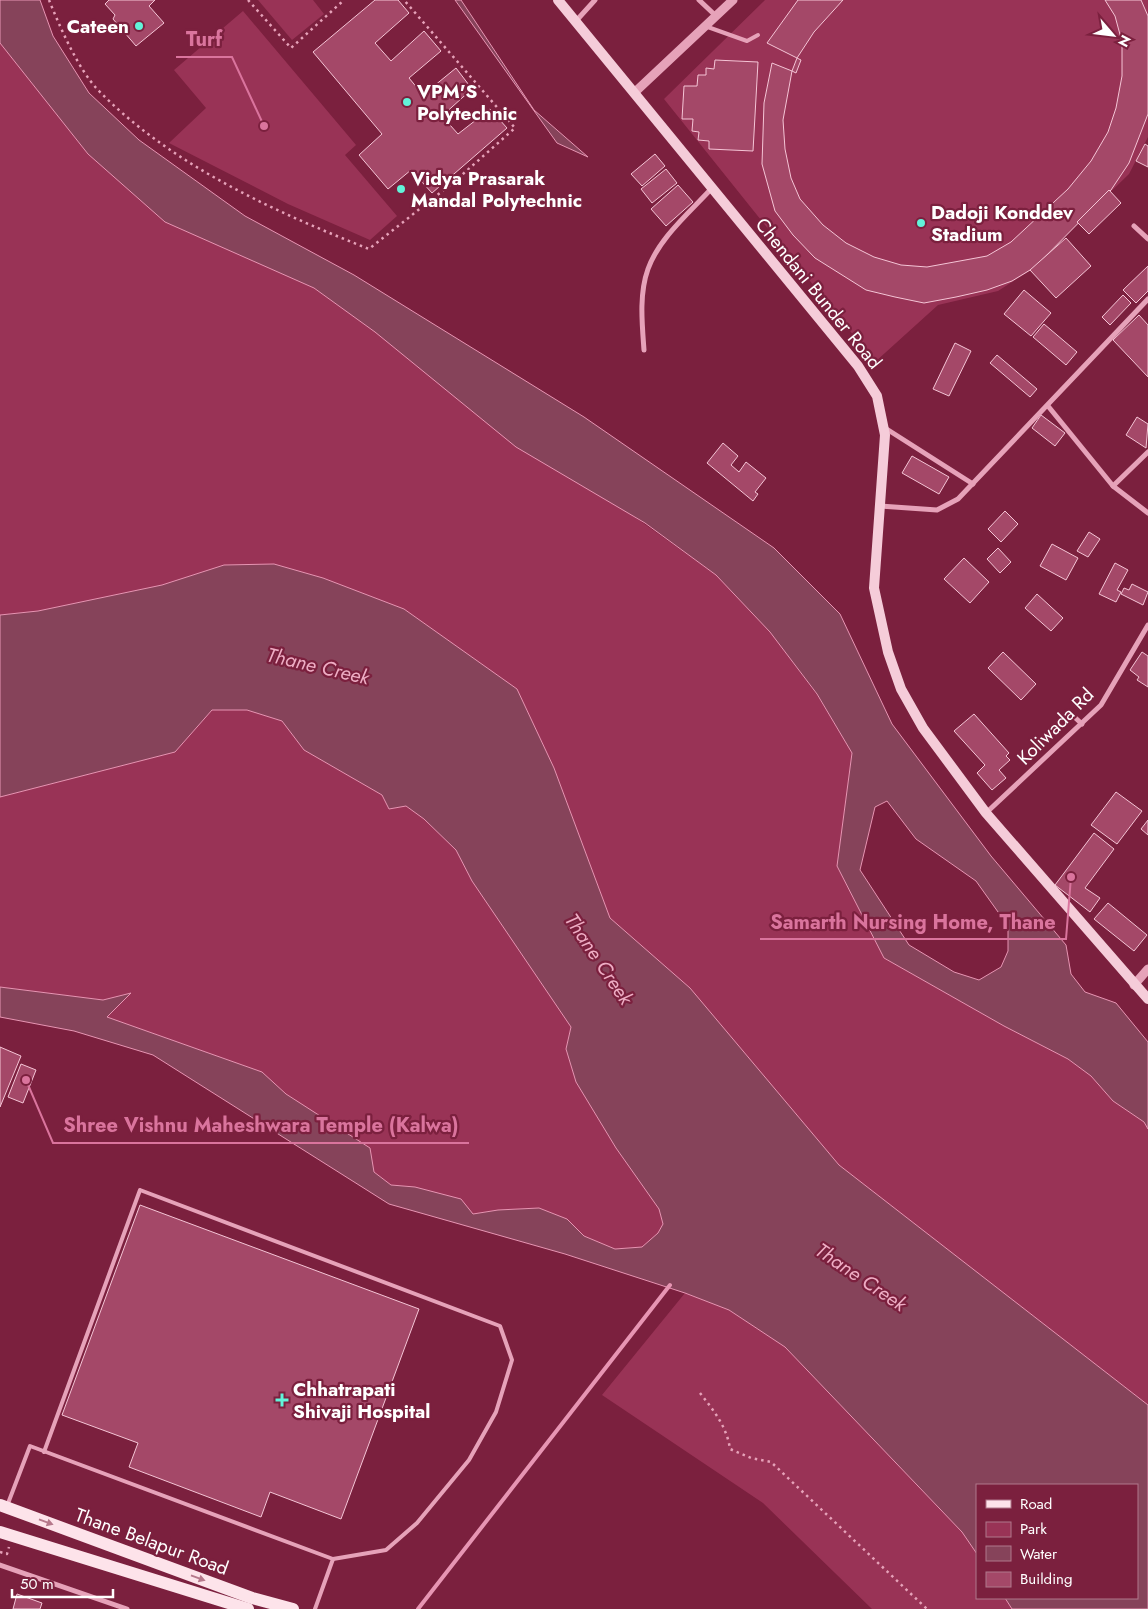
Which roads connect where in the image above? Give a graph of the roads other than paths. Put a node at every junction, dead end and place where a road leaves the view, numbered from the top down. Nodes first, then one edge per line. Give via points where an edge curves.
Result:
1 (558, 0) edge
2 (595, 0) edge
3 (699, 0) edge
4 (733, 0) edge
5 (716, 16) junction
6 (576, 22) junction
7 (705, 26) junction
8 (758, 35) dead end
9 (634, 93) junction
10 (712, 188) junction
11 (1134, 226) dead end
12 (1148, 239) edge
13 (1148, 299) edge
14 (644, 350) dead end
15 (1048, 406) junction
16 (883, 427) junction
17 (1148, 452) edge
18 (973, 484) junction
19 (1113, 486) junction
20 (879, 506) junction
21 (1148, 513) edge
22 (1148, 625) edge
23 (1070, 712) dead end
24 (1082, 724) junction
25 (986, 813) junction
26 (1148, 969) edge
27 (1134, 985) junction
28 (1148, 999) edge
29 (44, 1452) junction
30 (3, 1506) edge
31 (0, 1532) edge
32 (333, 1560) junction
33 (0, 1565) edge
34 (127, 1609) edge
35 (248, 1609) edge
36 (293, 1609) edge
37 (315, 1609) edge

1 - 6 main road, Chendani Bunder Road
2 - 6 street
3 - 5 street
4 - 5 street
5 - 7 street
6 - 9 main road, Chendani Bunder Road
7 - 8 lane via 747,41
7 - 9 street
9 - 10 main road, Chendani Bunder Road
10 - 14 street via 664,242 647,270 642,306
10 - 16 main road, Chendani Bunder Road via 858,366 877,396
11 - 12 street
13 - 15 street
15 - 18 street
15 - 19 street
16 - 18 street
16 - 20 main road, Chendani Bunder Road
17 - 19 street
18 - 20 street via 958,499 937,510
19 - 21 street
20 - 25 main road, Chendani Bunder Road via 874,588 888,652 901,689 923,728
22 - 24 street, Koliwada Rd via 1101,705
23 - 24 street
24 - 25 street, Koliwada Rd
25 - 27 main road, Chendani Bunder Road
26 - 27 street
27 - 28 main road, Chendani Bunder Road
29 - 30 lane via 30,1446
29 - 32 lane
29 - 32 lane via 140,1190 500,1326 512,1360 496,1412 469,1460 417,1523 386,1550
30 -> 36 main road, Thane Belapur Road via 252,1598
31 - 35 main road, Thane Belapur Road
32 - 37 lane
33 - 34 street

